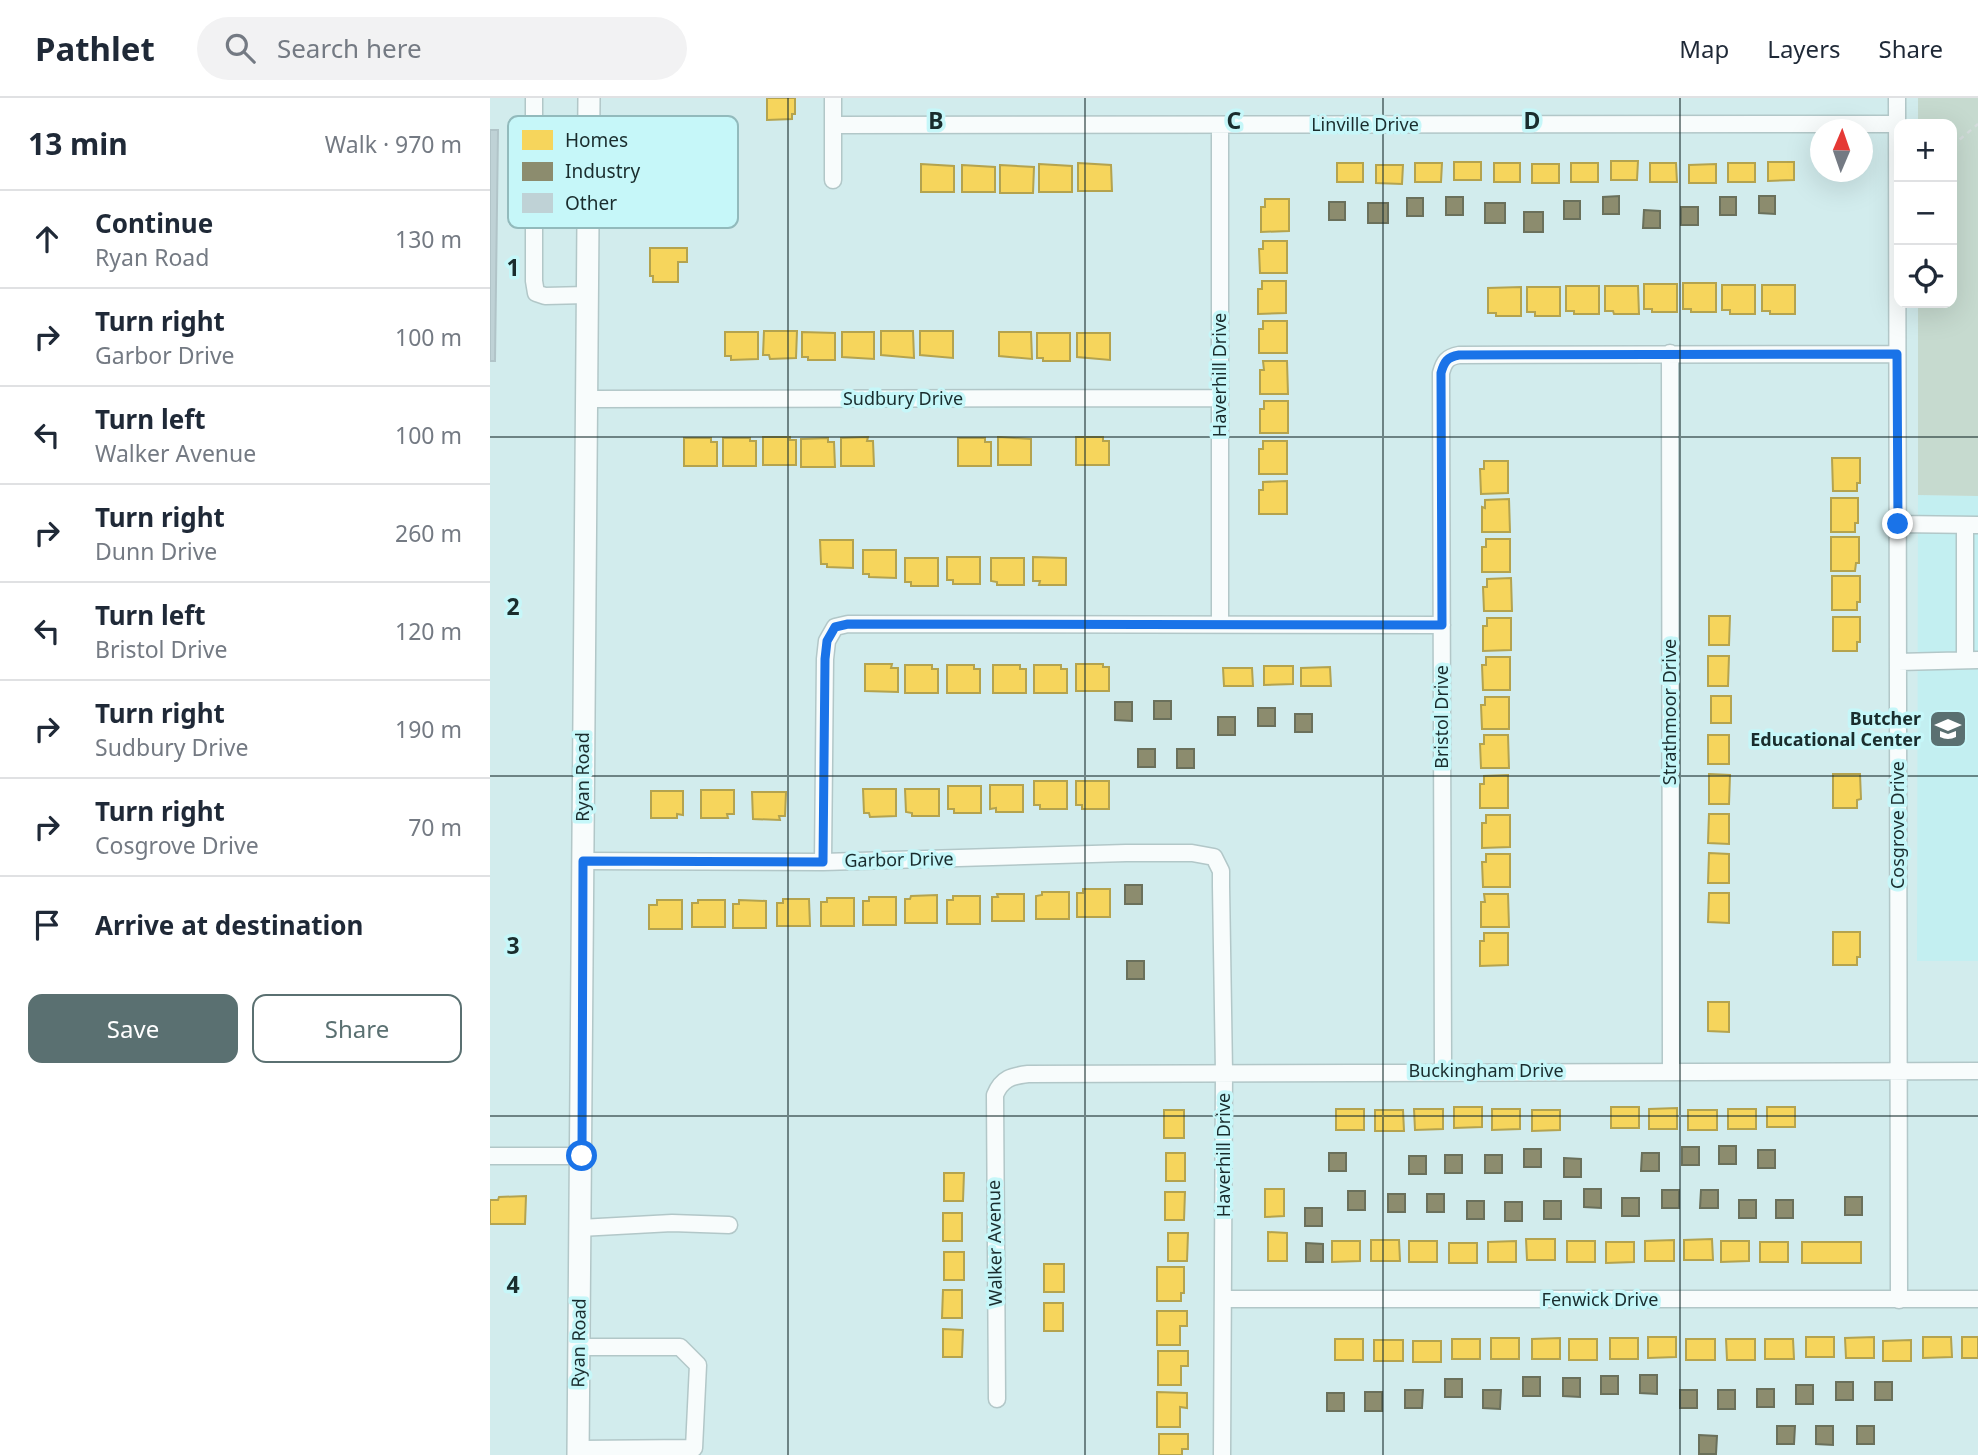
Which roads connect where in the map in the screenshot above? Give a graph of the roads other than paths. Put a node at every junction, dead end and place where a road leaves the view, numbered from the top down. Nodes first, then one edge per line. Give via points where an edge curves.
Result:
1 (534, 98) edge
2 (589, 98) edge
3 (833, 98) edge
4 (1897, 98) edge
5 (534, 116) edge
6 (589, 116) edge
7 (1897, 119) edge
8 (1894, 124) edge
9 (833, 125) junction
10 (1220, 125) junction
11 (833, 180) dead end
12 (1897, 182) edge
13 (534, 228) edge
14 (587, 228) edge
15 (587, 295) junction
16 (1670, 353) junction
17 (1897, 354) junction
18 (1220, 398) junction
19 (585, 399) junction
20 (1898, 524) junction
21 (1972, 525) edge
22 (1220, 624) junction
23 (1442, 625) junction
24 (1972, 660) edge
25 (1898, 662) junction
26 (1214, 857) joint
27 (583, 861) junction
28 (823, 862) junction
29 (1443, 1071) junction
30 (1671, 1071) junction
31 (1899, 1071) junction
32 (1978, 1071) edge
33 (1224, 1072) junction
34 (998, 1087) joint
35 (490, 1156) edge
36 (582, 1156) junction
37 (729, 1225) dead end
38 (580, 1228) junction
39 (1223, 1299) junction
40 (1978, 1299) edge
41 (1899, 1300) junction
42 (579, 1347) junction
43 (997, 1399) dead end
44 (579, 1452) edge
45 (1222, 1455) edge

1 - 5 street
2 - 6 main road, Ryan Road
3 - 9 street
4 - 7 street, Cosgrove Drive
8 - 10 street, Linville Drive
9 - 10 street, Linville Drive
9 - 11 street
10 - 18 street, Haverhill Drive
12 - 17 street, Cosgrove Drive
13 - 15 street via 536,293
14 - 15 main road, Ryan Road
15 - 19 main road, Ryan Road
16 - 17 street
16 - 23 street, Bristol Drive via 1459,355 1444,363
16 - 30 street, Strathmoor Drive
17 - 20 street, Cosgrove Drive
18 - 19 street, Sudbury Drive
18 - 22 street, Haverhill Drive
19 - 27 main road, Ryan Road
20 - 21 street
20 - 25 street, Cosgrove Drive
21 - 24 street
22 - 23 street
22 - 28 street via 835,627 825,659
23 - 29 street, Bristol Drive
24 - 25 street
25 - 31 street, Cosgrove Drive
26 - 28 street, Garbor Drive via 1126,853
26 - 33 street, Haverhill Drive via 1221,886
27 - 28 street, Garbor Drive
27 - 36 main road, Ryan Road
29 - 30 street, Buckingham Drive
29 - 33 street, Buckingham Drive
30 - 31 street, Buckingham Drive
31 - 32 street, Buckingham Drive
31 - 41 street, Cosgrove Drive
33 - 34 street, Buckingham Drive via 1028,1074 1009,1076
33 - 39 street, Haverhill Drive
34 - 43 street, Walker Avenue via 994,1146
35 - 36 street
36 - 38 main road, Ryan Road
37 - 38 street
38 - 42 main road, Ryan Road
39 - 41 street, Fenwick Drive
39 - 45 street, Haverhill Drive
40 - 41 street, Fenwick Drive
42 - 44 main road, Ryan Road
42 - 44 street via 680,1347 698,1365 694,1448

